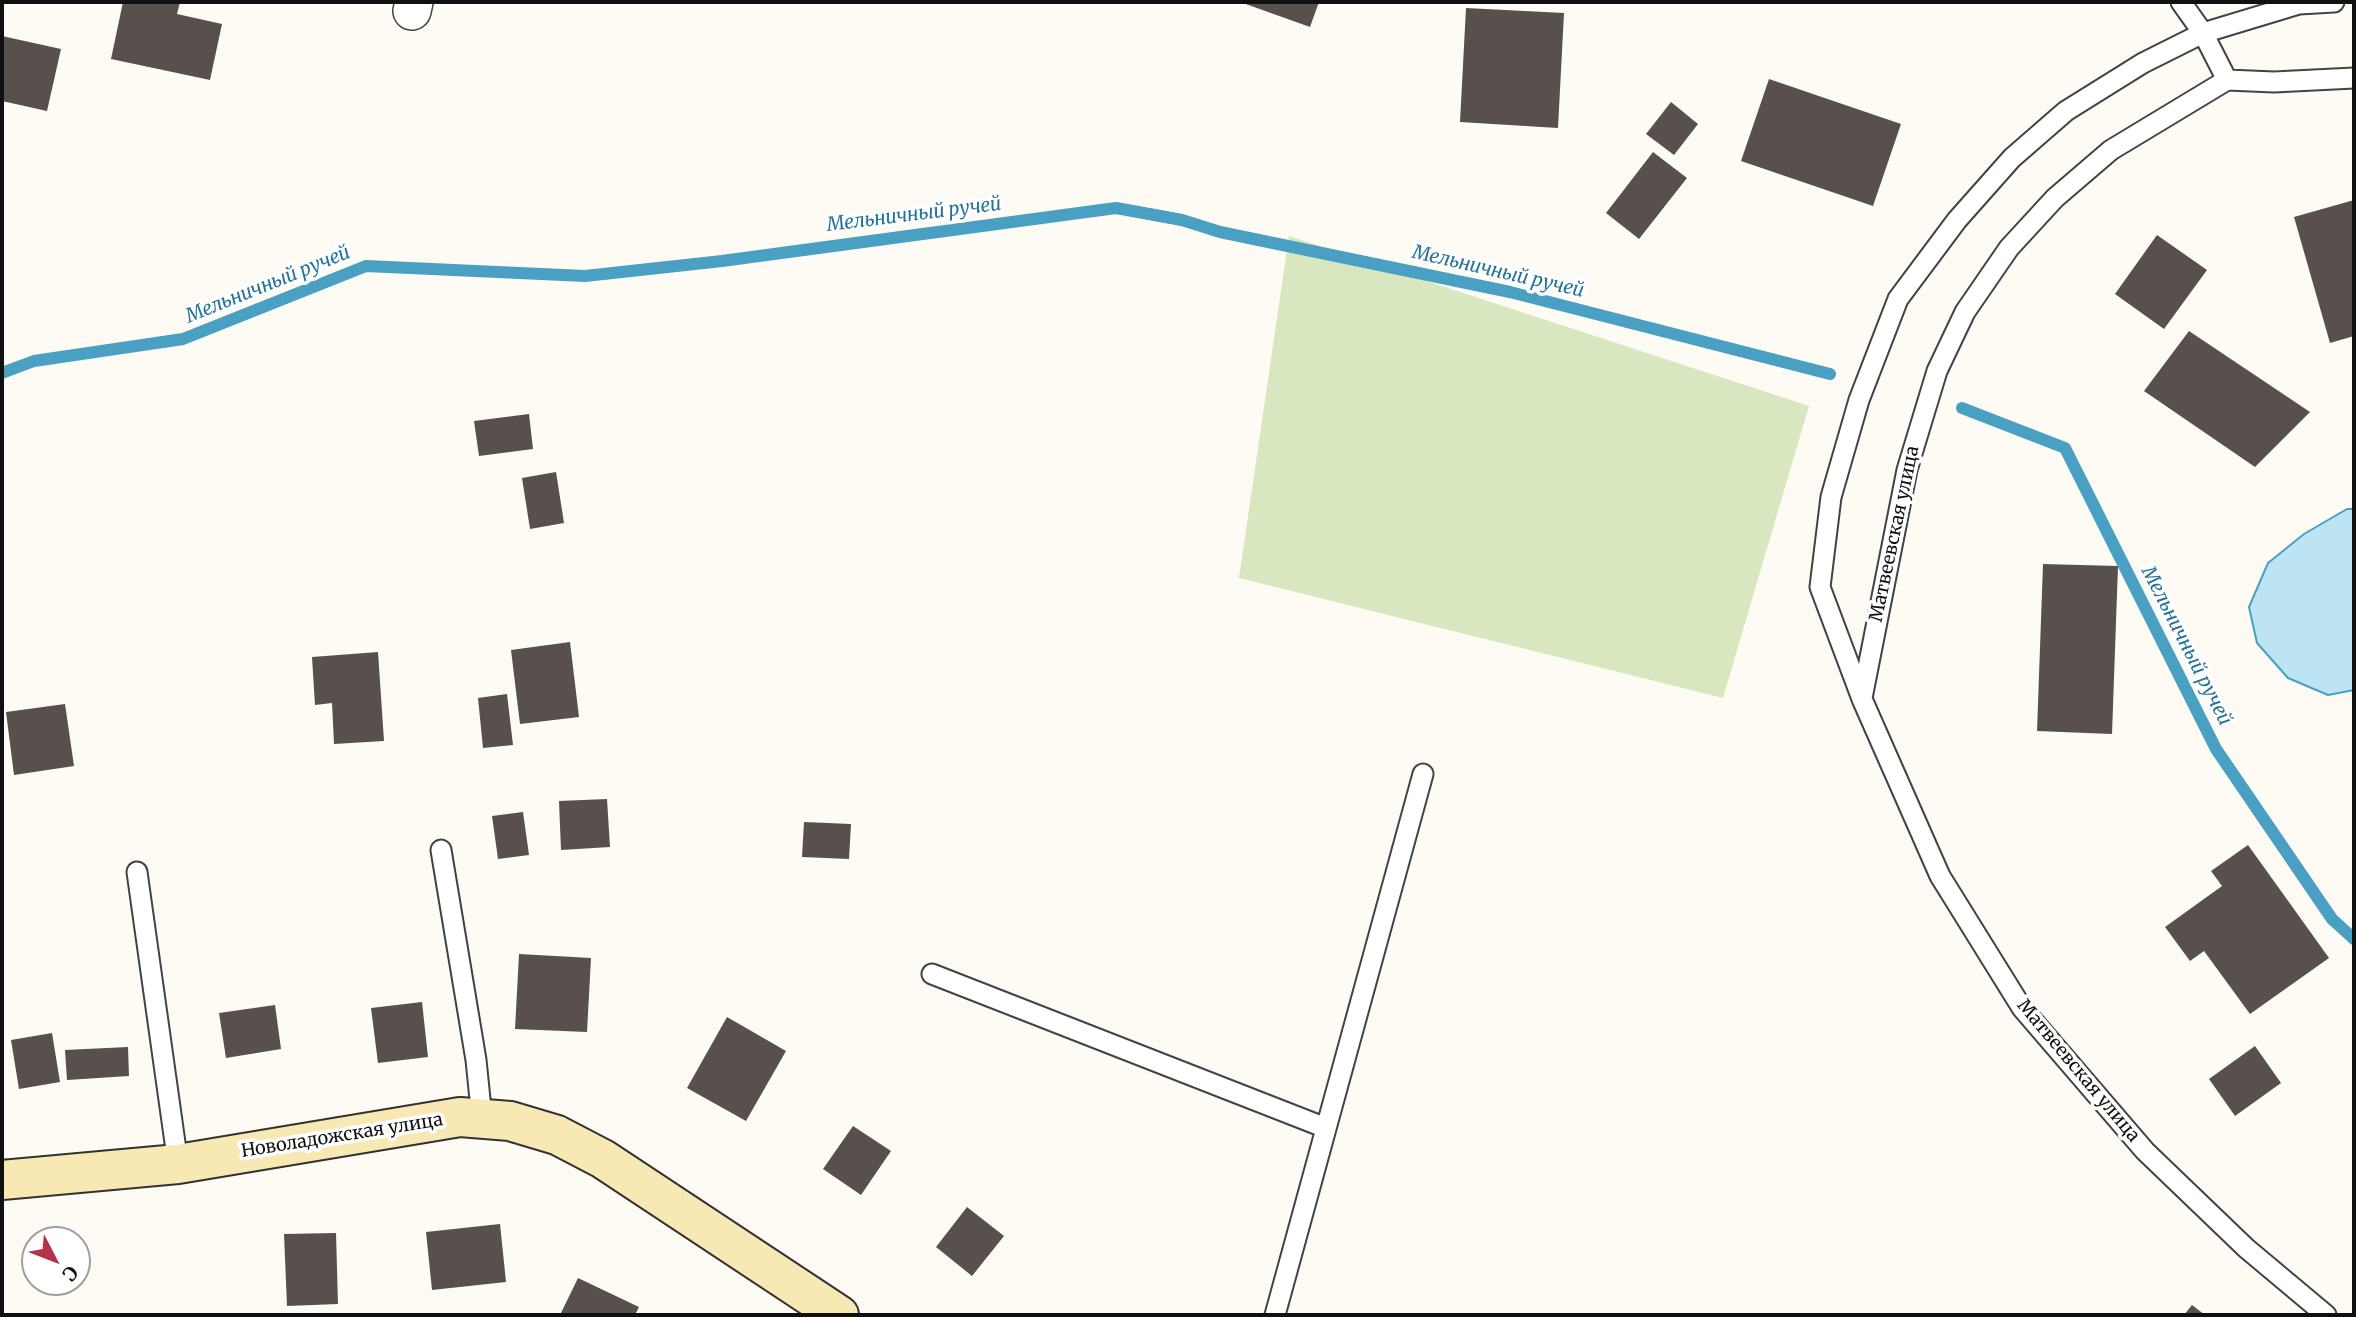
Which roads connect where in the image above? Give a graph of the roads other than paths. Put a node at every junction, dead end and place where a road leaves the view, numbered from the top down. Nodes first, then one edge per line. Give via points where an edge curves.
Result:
1 (2181, 2) edge
2 (2334, 2) edge
3 (2203, 33) junction
4 (2354, 78) edge
5 (2227, 80) junction
6 (1862, 699) junction
7 (1423, 774) dead end
8 (441, 850) dead end
9 (137, 872) dead end
10 (932, 974) dead end
11 (482, 1119) junction
12 (1326, 1128) junction
13 (177, 1164) junction
14 (2, 1180) edge
15 (839, 1315) edge
16 (1275, 1315) edge
17 (2326, 1315) edge

1 - 3 lane
2 - 3 lane, Матвеевская улица via 2300,5
3 - 5 lane
3 - 6 lane, Матвеевская улица via 2143,63 2066,111 2012,158 1957,220 1898,299 1859,400 1831,497 1820,587
4 - 5 lane
5 - 6 lane, Матвеевская улица via 2111,150 2055,198 2001,259 1965,312 1937,371 1906,470
6 - 17 lane, Матвеевская улица via 1940,876 2022,1008 2145,1151 2246,1248
7 - 12 lane
8 - 11 lane
9 - 13 lane
10 - 12 lane
11 - 13 street, Новоладожская улица via 408,1124
11 - 15 street, Новоладожская улица via 510,1121 557,1135 603,1160
12 - 16 lane
13 - 14 street, Новоладожская улица

